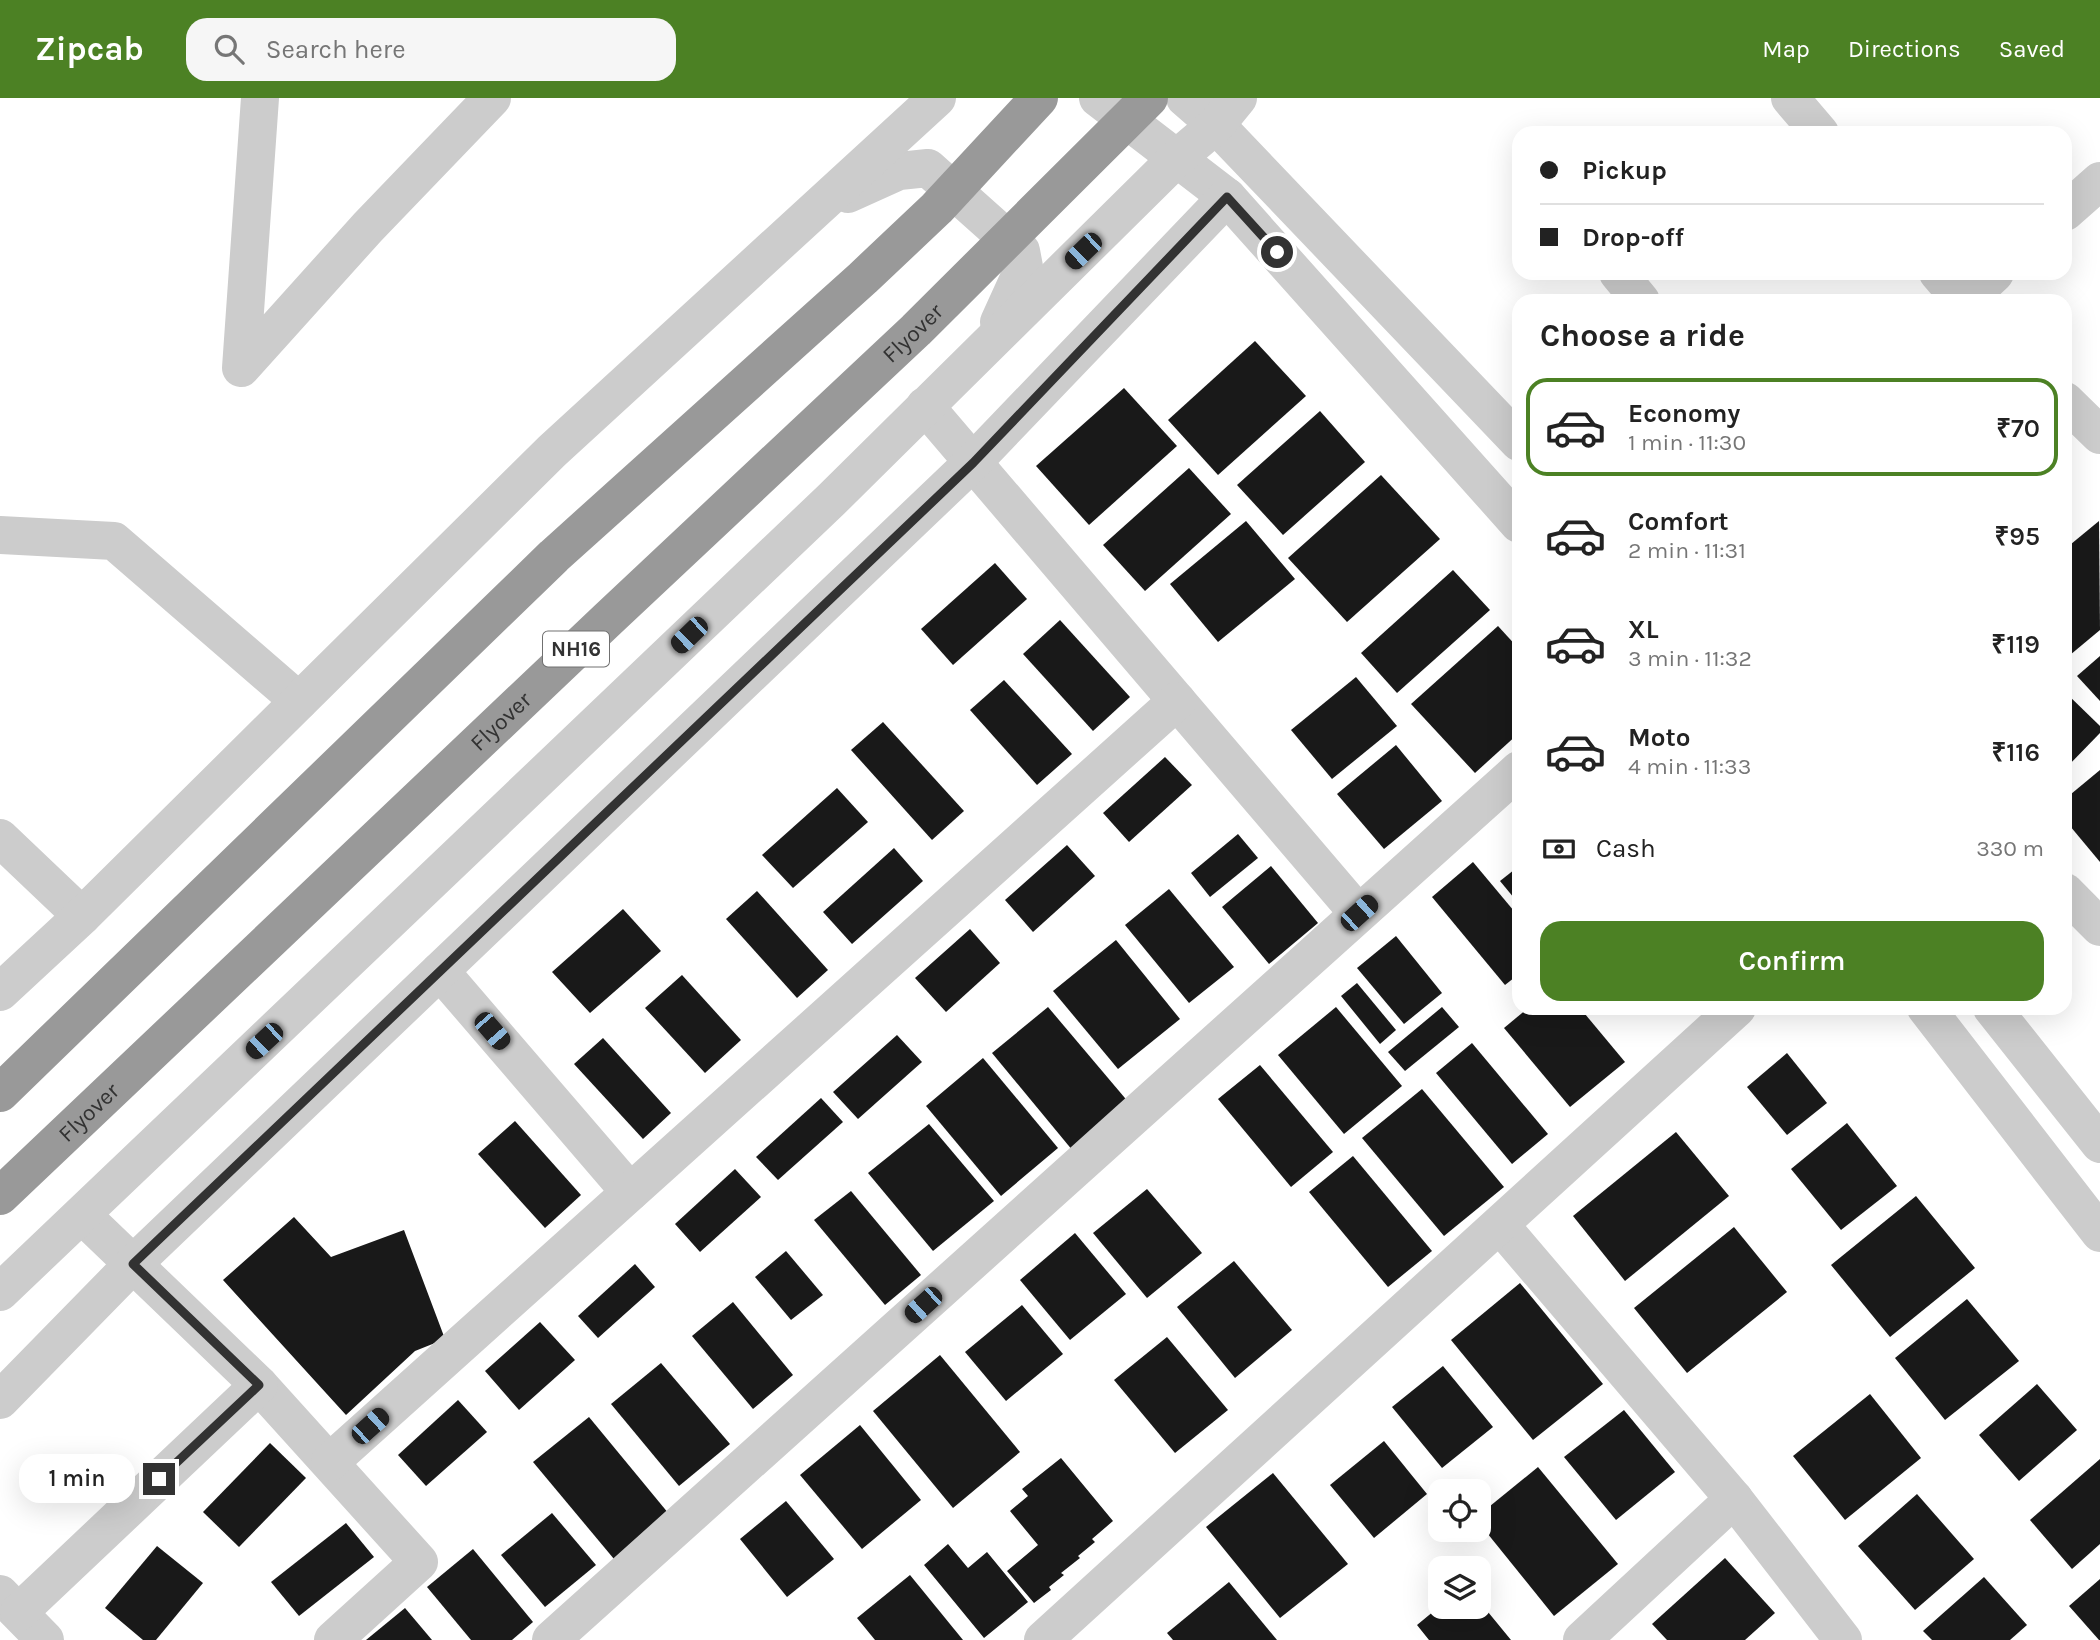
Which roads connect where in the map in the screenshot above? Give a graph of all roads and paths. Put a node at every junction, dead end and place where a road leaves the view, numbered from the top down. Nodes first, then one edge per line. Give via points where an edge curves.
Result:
1 (260, 98) edge
2 (492, 98) edge
3 (937, 98) edge
4 (1039, 98) edge
5 (1098, 98) edge
6 (1149, 98) edge
7 (1185, 98) edge
8 (1790, 98) edge
9 (1227, 111) edge
10 (902, 115) edge
11 (1814, 126) edge
12 (1177, 158) junction
13 (2100, 181) edge
14 (1227, 197) junction
15 (2072, 206) edge
16 (817, 208) junction
17 (1624, 280) edge
18 (1944, 280) edge
19 (1987, 280) edge
20 (1635, 294) edge
21 (1957, 294) edge
22 (1971, 294) edge
23 (989, 343) junction
24 (925, 406) junction
25 (2072, 408) edge
26 (1512, 434) edge
27 (2100, 435) edge
28 (973, 463) junction
29 (1512, 516) edge
30 (0, 535) edge
31 (299, 701) junction
32 (1177, 701) junction
33 (1512, 776) edge
34 (0, 838) edge
35 (2072, 899) edge
36 (1359, 913) junction
37 (82, 916) junction
38 (2100, 927) edge
39 (440, 971) junction
40 (0, 992) edge
41 (1729, 1015) edge
42 (1931, 1015) edge
43 (1998, 1015) edge
44 (2040, 1069) junction
45 (0, 1093) edge
46 (1997, 1100) junction
47 (2100, 1144) edge
48 (630, 1192) junction
49 (0, 1196) edge
50 (82, 1214) junction
51 (1500, 1225) junction
52 (2100, 1233) edge
53 (133, 1264) junction
54 (0, 1292) edge
55 (259, 1385) junction
56 (0, 1400) edge
57 (330, 1462) junction
58 (1734, 1499) junction
59 (9, 1603) edge
60 (46, 1640) edge
61 (333, 1640) edge
62 (551, 1640) edge
63 (1043, 1640) edge
64 (1582, 1640) edge
65 (1843, 1640) edge

1 - 2 street via 241,368
3 - 10 street
4 - 45 highway, bridge via 937,208 554,556
5 - 12 street
6 - 49 highway, Flyover / NH16, bridge via 916,330
7 - 9 street
8 - 11 street
9 - 12 street
9 - 26 street
10 - 16 street
12 - 14 street
12 - 23 street
13 - 15 street
14 - 28 street
14 - 29 street
16 - 23 street via 899,171 928,168 1021,251 1024,267
16 - 31 street via 552,451
17 - 20 street
18 - 21 street
19 - 22 street
23 - 24 street
24 - 28 street
24 - 50 street
25 - 27 street
28 - 32 street
28 - 39 street
30 - 31 street via 114,541
31 - 37 street
32 - 36 street
32 - 48 street
33 - 36 street
34 - 37 street
35 - 38 street
36 - 62 street
37 - 40 street
39 - 48 street
39 - 53 street
41 - 51 street
42 - 46 street
43 - 44 street
44 - 46 street
44 - 47 street
46 - 52 street
48 - 57 street
50 - 53 street
50 - 54 street
51 - 58 street
51 - 63 street
53 - 55 street
53 - 56 street
55 - 57 street
55 - 59 street
57 - 61 street via 419,1562
58 - 64 street
58 - 65 street
59 - 60 street

